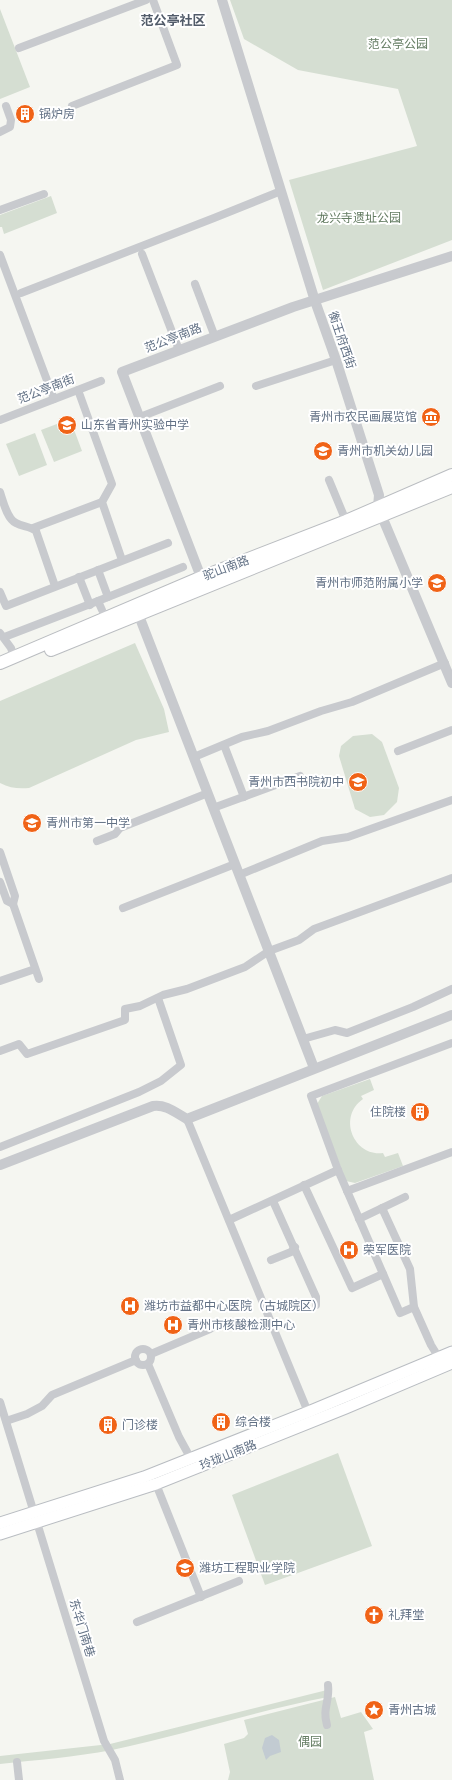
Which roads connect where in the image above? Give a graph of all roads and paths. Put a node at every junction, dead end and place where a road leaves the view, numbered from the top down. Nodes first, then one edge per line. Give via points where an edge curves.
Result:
1 (146, 0) edge
2 (153, 0) edge
3 (222, 0) edge
4 (19, 48) dead end
5 (5, 106) edge
6 (72, 106) dead end
7 (0, 132) edge
8 (281, 191) junction
9 (44, 194) dead end
10 (0, 210) edge
11 (0, 254) edge
12 (142, 254) dead end
13 (452, 256) edge
14 (195, 284) dead end
15 (21, 293) dead end
16 (315, 301) junction
17 (215, 337) junction
18 (179, 350) junction
19 (336, 360) junction
20 (102, 381) dead end
21 (220, 386) dead end
22 (256, 386) dead end
23 (78, 390) junction
24 (54, 399) junction
25 (140, 417) junction
26 (0, 420) edge
27 (329, 480) dead end
28 (451, 483) edge
29 (0, 492) edge
30 (102, 502) junction
31 (381, 511) junction
32 (346, 521) junction
33 (33, 528) junction
34 (168, 543) dead end
35 (122, 560) junction
36 (183, 567) dead end
37 (98, 570) junction
38 (79, 577) junction
39 (203, 582) junction
40 (55, 586) junction
41 (0, 592) edge
42 (108, 597) junction
43 (98, 601) junction
44 (90, 605) junction
45 (102, 610) dead end
46 (137, 610) junction
47 (4, 634) edge
48 (14, 657) junction
49 (0, 663) edge
50 (445, 663) junction
51 (0, 672) edge
52 (452, 683) edge
53 (452, 730) edge
54 (224, 745) junction
55 (398, 751) dead end
56 (194, 757) junction
57 (300, 776) dead end
58 (208, 793) junction
59 (244, 796) junction
60 (452, 800) edge
61 (214, 808) junction
62 (97, 840) dead end
63 (0, 852) edge
64 (235, 864) junction
65 (3, 869) edge
66 (239, 875) junction
67 (452, 878) edge
68 (0, 882) edge
69 (13, 904) junction
70 (123, 908) dead end
71 (269, 951) junction
72 (36, 969) junction
73 (39, 979) dead end
74 (0, 981) edge
75 (452, 989) edge
76 (158, 998) junction
77 (452, 1015) edge
78 (303, 1039) junction
79 (452, 1042) edge
80 (0, 1051) edge
81 (314, 1068) junction
82 (187, 1118) junction
83 (0, 1147) edge
84 (452, 1152) edge
85 (0, 1165) edge
86 (338, 1170) junction
87 (304, 1185) junction
88 (347, 1191) junction
89 (405, 1197) dead end
90 (273, 1201) junction
91 (382, 1208) junction
92 (359, 1219) junction
93 (229, 1220) junction
94 (295, 1247) junction
95 (271, 1260) dead end
96 (383, 1274) junction
97 (316, 1304) dead end
98 (414, 1307) junction
99 (217, 1324) dead end
100 (452, 1352) edge
101 (151, 1354) junction
102 (439, 1358) junction
103 (136, 1360) junction
104 (452, 1363) edge
105 (148, 1364) junction
106 (0, 1402) edge
107 (308, 1412) junction
108 (6, 1421) junction
109 (192, 1458) junction
110 (156, 1484) junction
111 (36, 1517) junction
112 (0, 1523) edge
113 (0, 1534) edge
114 (239, 1581) dead end
115 (201, 1597) junction
116 (137, 1622) dead end
117 (328, 1685) dead end
118 (327, 1725) dead end
119 (16, 1762) dead end
120 (20, 1780) edge
121 (120, 1780) edge

1 - 4 street
2 - 6 street via 177,65
3 - 8 street, 衡王府西街
5 - 7 street via 10,127
8 - 15 street
8 - 16 street, 衡王府西街
9 - 10 street
11 - 24 street
12 - 18 street
13 - 16 street, 范公亭南路
14 - 17 street
16 - 17 street, 范公亭南路
16 - 19 street, 衡王府西街
17 - 18 street, 范公亭南路
18 - 25 street, 范公亭南路 via 122,372
19 - 22 street
19 - 31 street, 衡王府西街 via 379,495
20 - 23 street, 范公亭南街
21 - 25 street
23 - 24 street, 范公亭南街
23 - 30 street via 112,484
24 - 26 street, 范公亭南街
25 - 39 street, 范公亭南路
27 - 32 street
28 - 31 main road, 驼山南路
29 - 33 street via 11,520
30 - 33 street
30 - 35 street
31 - 32 main road, 驼山南路
31 - 39 main road, 驼山南路
31 - 50 street, 衡王府西街
32 - 39 main road, 驼山南路
33 - 40 street
34 - 35 street
35 - 37 street
36 - 42 street
37 - 38 street
37 - 42 street
38 - 40 street
38 - 44 street
39 - 46 main road, 驼山南路
40 - 41 street via 6,606
42 - 43 street
43 - 44 street
43 - 45 street
44 - 47 street
46 - 48 main road, 驼山南路
46 - 51 main road, 驼山南路
46 - 56 street
47 - 48 street
48 - 49 main road, 驼山南路
50 - 52 street, 衡王府西街
50 - 54 street via 352,702
53 - 55 street
54 - 56 street
54 - 59 street
56 - 58 street
57 - 59 street
58 - 61 street
58 - 62 street via 120,828 115,834
59 - 61 street
60 - 66 street via 348,838 322,841
61 - 64 street
63 - 65 street
64 - 66 street
64 - 70 street
65 - 69 street via 15,896
66 - 71 street
67 - 71 street via 314,929 299,940
68 - 69 street via 7,901
69 - 72 street
71 - 76 street via 245,967
71 - 78 street
72 - 73 street
72 - 74 street
75 - 78 street via 347,1033 335,1030
76 - 80 street via 125,1010 125,1020 27,1054 20,1044
76 - 83 street via 181,1065 161,1081 139,1092
77 - 81 street
78 - 81 street
79 - 86 street via 311,1096
81 - 82 street
82 - 85 street via 170,1108 153,1106
82 - 93 street
84 - 88 street
86 - 87 street
86 - 88 street
87 - 90 street
87 - 96 street via 352,1288
88 - 92 street
89 - 91 street
90 - 93 street
90 - 94 street
91 - 92 street
91 - 98 street via 410,1268
92 - 96 street
93 - 107 street
94 - 95 street via 291,1252
94 - 97 street via 316,1296
96 - 98 street via 400,1313
98 - 102 street
99 - 101 street
100 - 102 main road, 玲珑山南路
101 - 103 street via 146,1349 140,1349 136,1354
101 - 105 street
102 - 107 main road, 玲珑山南路
103 - 105 street via 141,1364
103 - 108 street via 52,1395 42,1406
104 - 110 main road, 玲珑山南路
105 - 109 street via 179,1437
106 - 108 street, 东华门南巷
107 - 109 main road, 玲珑山南路
108 - 111 street, 东华门南巷
109 - 111 main road, 玲珑山南路
110 - 111 main road, 玲珑山南路
110 - 115 street
111 - 112 main road, 玲珑山南路
111 - 113 main road, 玲珑山南路
111 - 121 street, 东华门南巷 via 104,1741 115,1760
114 - 115 street
115 - 116 street
117 - 118 street via 330,1696 324,1713
119 - 120 street

